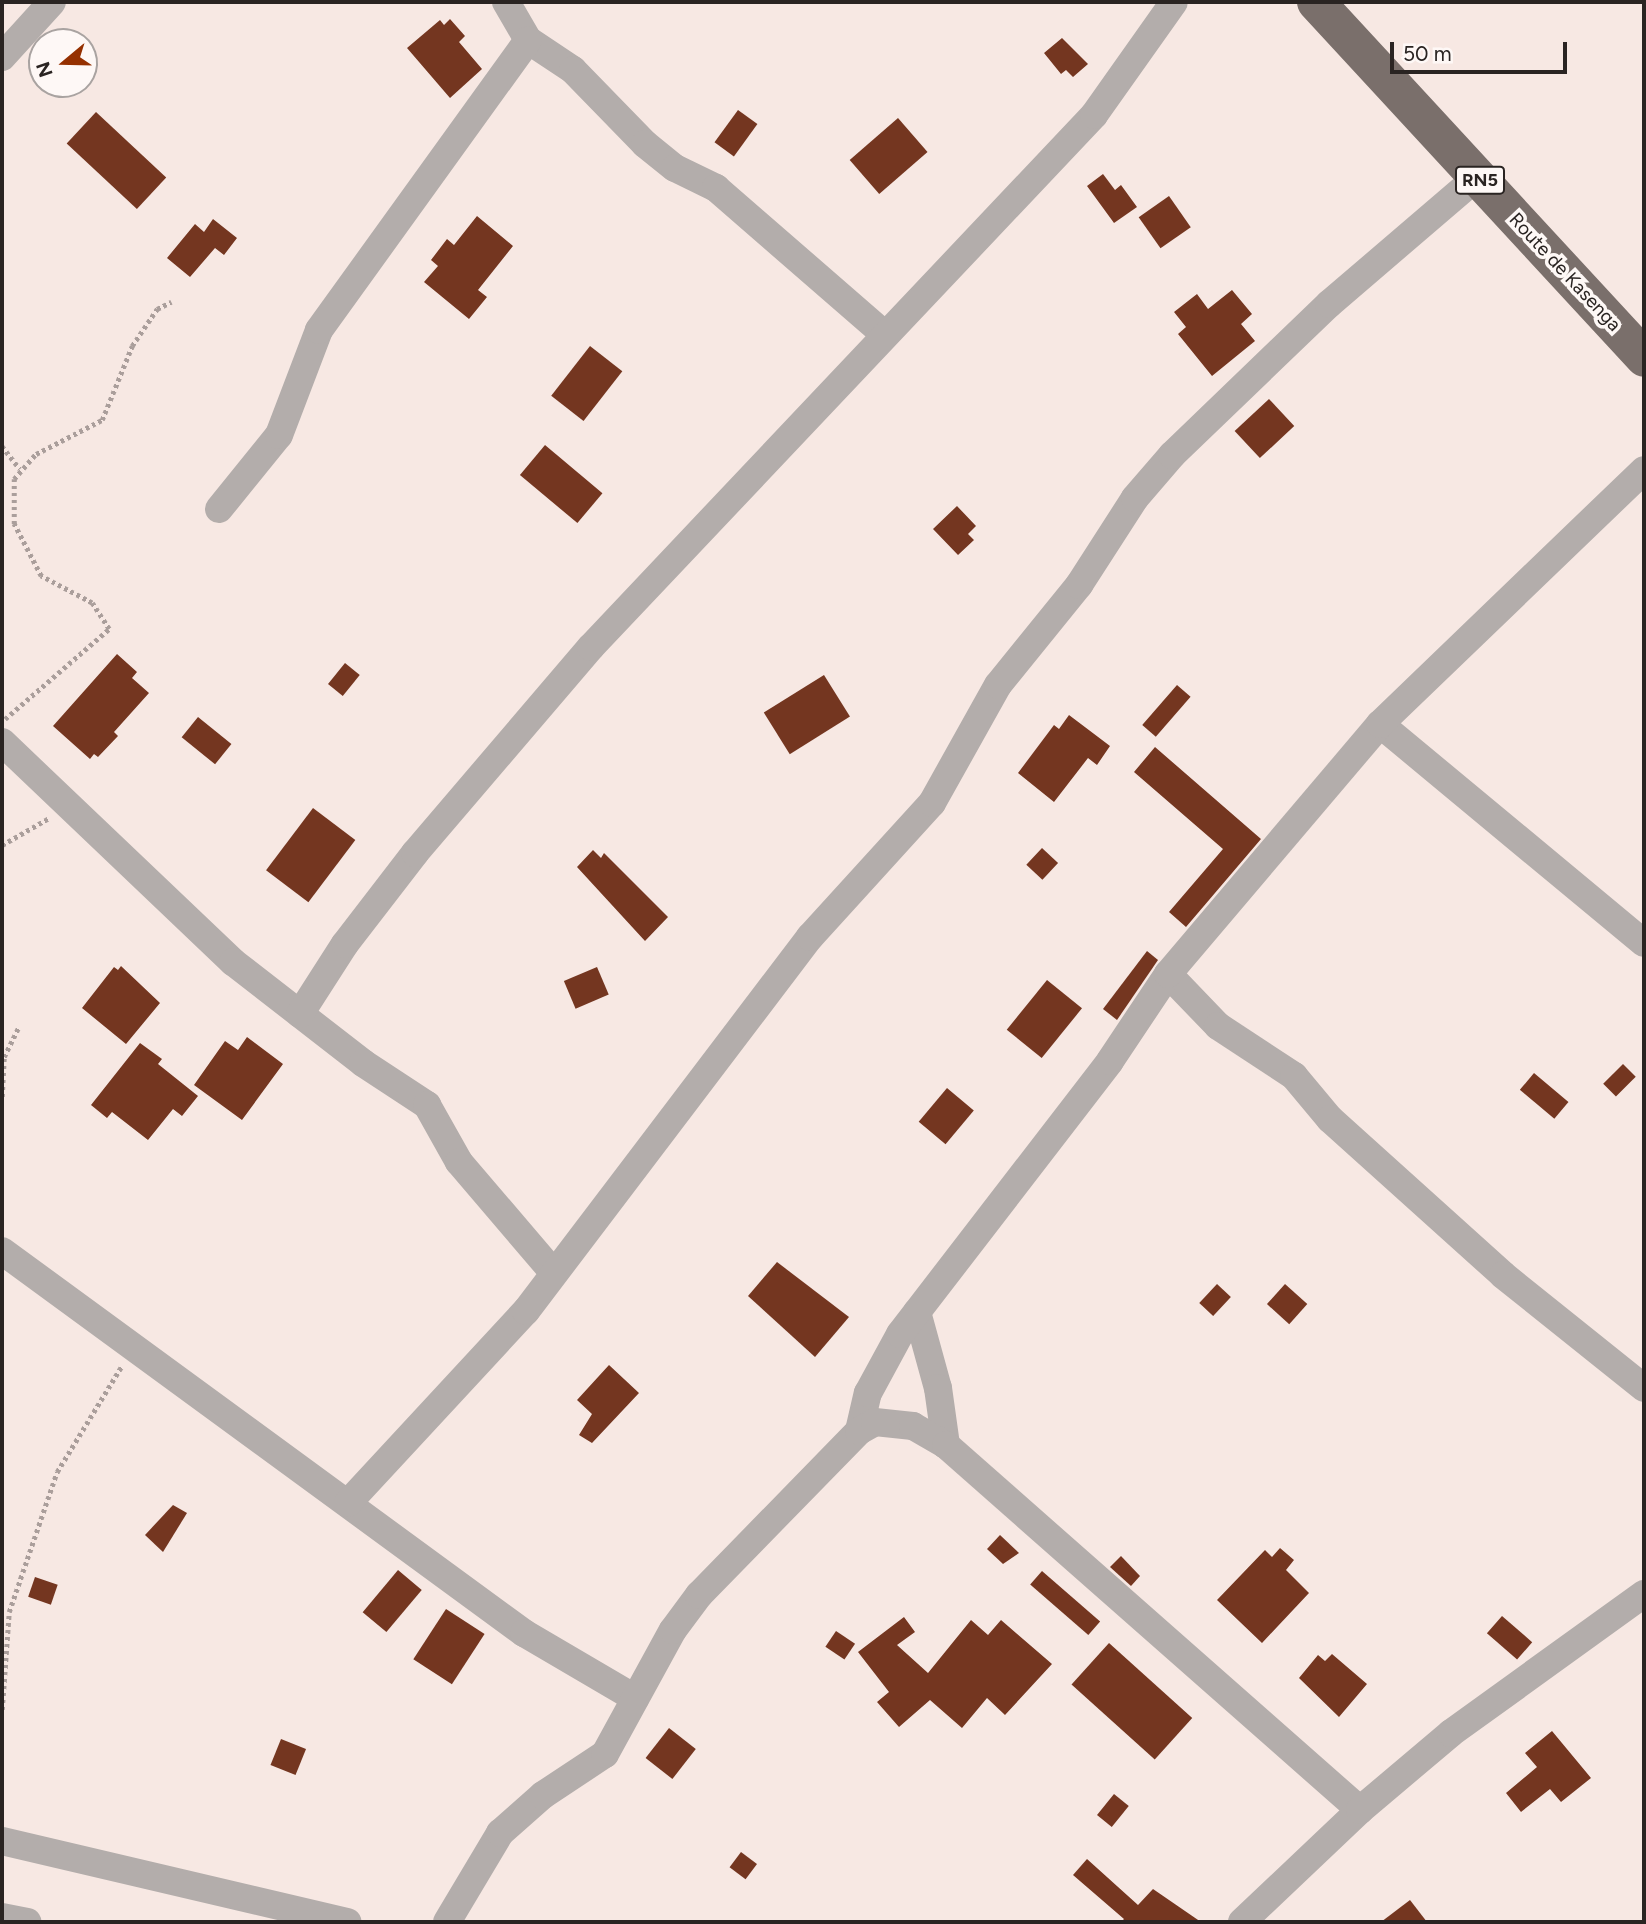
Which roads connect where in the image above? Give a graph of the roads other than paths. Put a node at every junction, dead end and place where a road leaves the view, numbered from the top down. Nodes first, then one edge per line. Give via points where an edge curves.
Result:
1 (52, 2) edge
2 (506, 2) edge
3 (1174, 2) edge
4 (1316, 2) edge
5 (528, 40) junction
6 (2, 57) edge
7 (1477, 177) junction
8 (884, 334) junction
9 (1644, 358) edge
10 (1644, 470) edge
11 (219, 509) dead end
12 (1380, 724) junction
13 (2, 742) edge
14 (1644, 943) edge
15 (1168, 974) junction
16 (300, 1014) junction
17 (2, 1251) edge
18 (553, 1272) junction
19 (917, 1312) junction
20 (1644, 1388) edge
21 (859, 1431) junction
22 (946, 1445) junction
23 (348, 1503) junction
24 (1644, 1594) edge
25 (635, 1698) junction
26 (1360, 1810) junction
27 (2, 1841) edge
28 (2, 1917) edge
29 (28, 1922) edge
30 (348, 1922) edge
31 (447, 1922) edge
32 (1242, 1922) edge

1 - 6 street
2 - 5 street
3 - 8 street via 1094,116
4 - 7 highway, Route de Kasenga / RN5
5 - 8 street via 573,71 675,168 716,188
5 - 11 street via 319,330 279,435
7 - 9 highway, Route de Kasenga / RN5
7 - 18 street via 1265,364 1142,490 1079,585 998,685 932,803 810,937 633,1175
8 - 16 street via 591,647 415,853 345,944
10 - 12 street
12 - 14 street
12 - 15 street
13 - 16 street via 233,962
15 - 19 street via 1110,1061
15 - 20 street via 1218,1026 1294,1076 1330,1119 1503,1275
16 - 18 street via 427,1105 459,1162
17 - 23 street
18 - 23 street via 526,1311
19 - 21 street via 881,1363
19 - 22 street via 941,1401
21 - 22 street via 875,1422 894,1421
21 - 25 street via 699,1595 673,1630
22 - 26 street
23 - 25 street via 524,1633
24 - 26 street via 1451,1733
25 - 31 street via 624,1726 605,1754 543,1795 500,1833
26 - 32 street
27 - 30 street
28 - 29 street

